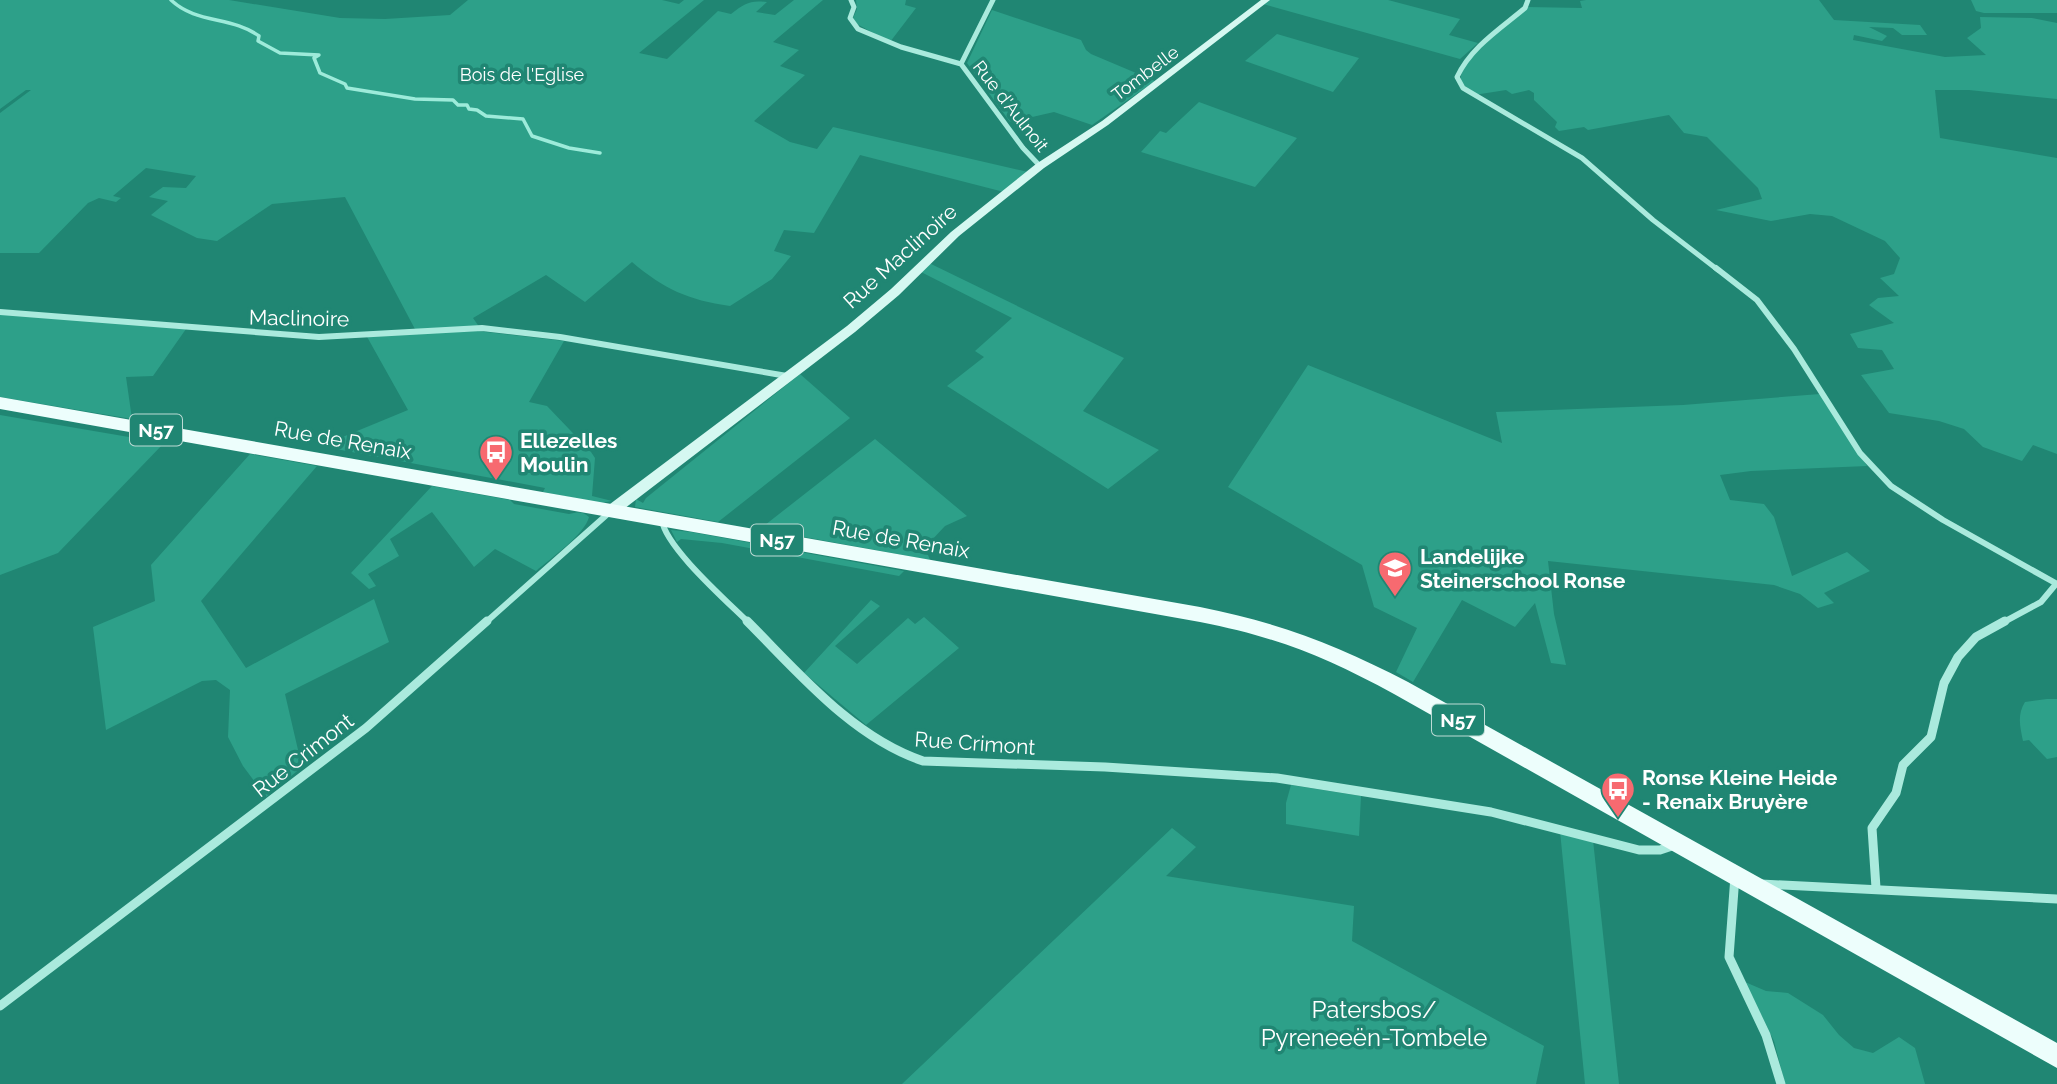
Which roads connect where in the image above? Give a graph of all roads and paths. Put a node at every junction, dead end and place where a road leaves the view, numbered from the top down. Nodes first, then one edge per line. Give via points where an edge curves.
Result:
1 (851, 0) edge
2 (993, 0) edge
3 (1266, 0) edge
4 (1528, 0) edge
5 (961, 64) junction
6 (1040, 166) junction
7 (0, 312) edge
8 (787, 376) junction
9 (0, 403) edge
10 (611, 511) junction
11 (662, 520) junction
12 (2057, 584) edge
13 (1679, 844) junction
14 (1745, 881) junction
15 (1877, 888) junction
16 (2057, 899) edge
17 (0, 1006) edge
18 (2057, 1056) edge
19 (1781, 1084) edge

1 - 5 street, Rue d'Aulnoit via 850,18 858,29
2 - 5 street, Rue d'Aulnoit
3 - 6 street, Tombelle via 1105,124
4 - 12 street via 1525,8 1469,54 1458,74 1460,85 1582,158 1757,300 1860,453 1891,486
5 - 6 street, Rue d'Aulnoit
6 - 8 street, Rue Maclinoire via 955,234 879,305
7 - 8 street, Maclinoire via 318,337 482,328
8 - 10 street, Rue Maclinoire
9 - 10 main road, Rue de Renaix / N57
10 - 11 main road, Rue de Renaix / N57
10 - 17 street, Rue Crimont via 366,728
11 - 13 main road, Rue de Renaix / N57 via 1228,620 1297,639 1401,688
11 - 13 street, Rue Crimont via 663,530 693,567 813,687 896,752 931,762 1260,776 1491,812 1639,850
12 - 15 street via 2041,602 1976,637 1958,657 1944,683 1931,737 1903,765 1896,793 1872,828
13 - 14 main road, N57
14 - 15 street
14 - 18 main road, N57
14 - 19 street via 1732,891 1729,957 1766,1035
15 - 16 street

